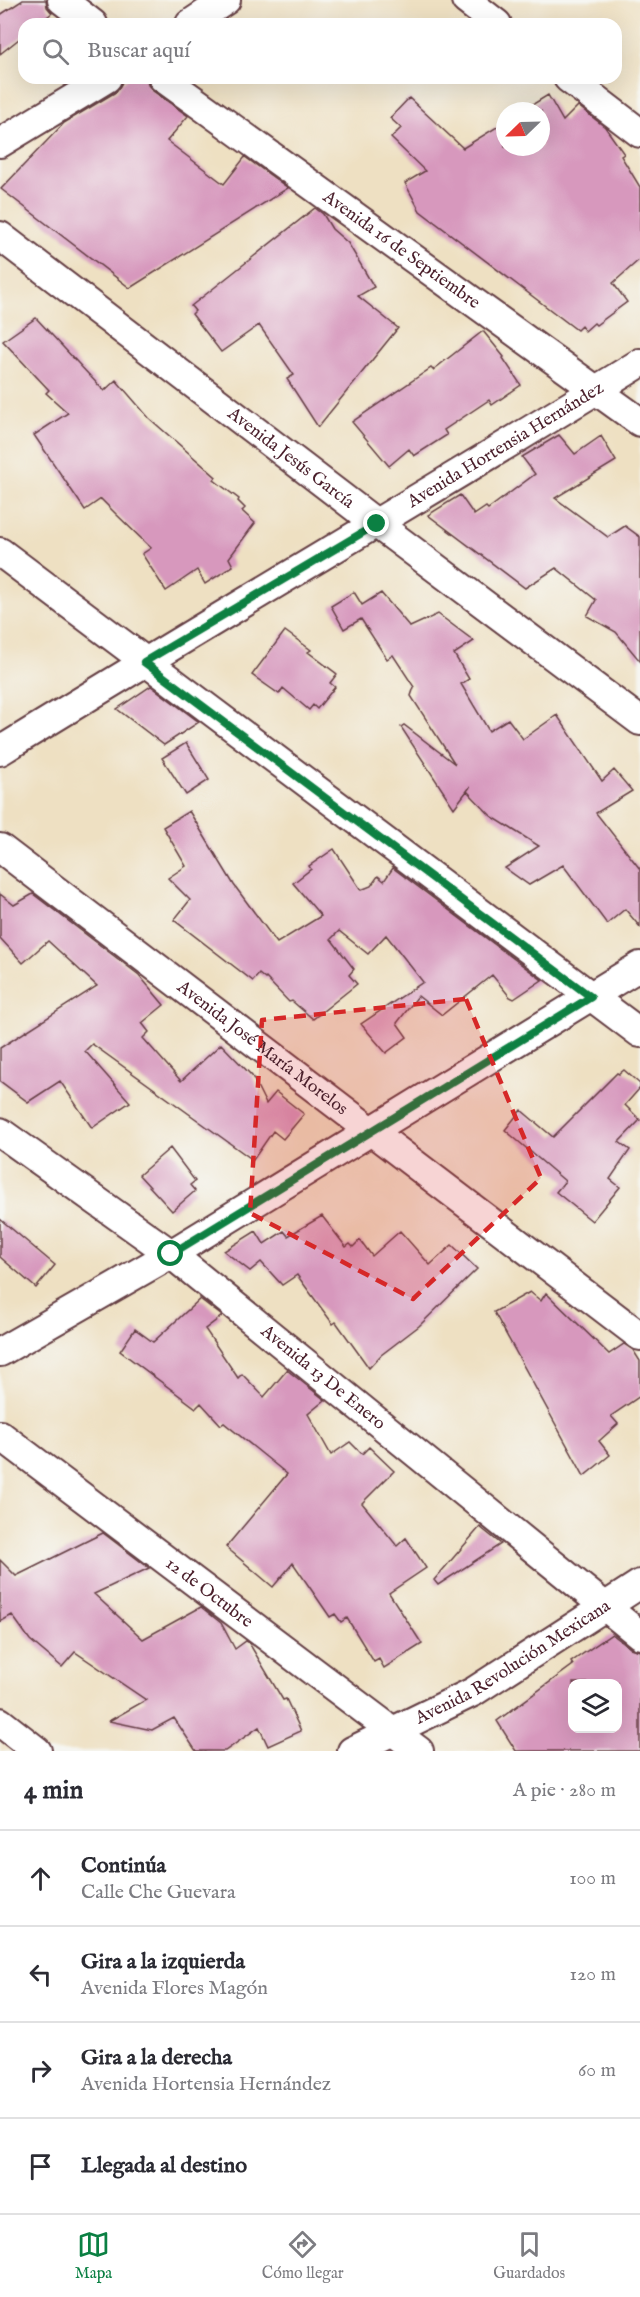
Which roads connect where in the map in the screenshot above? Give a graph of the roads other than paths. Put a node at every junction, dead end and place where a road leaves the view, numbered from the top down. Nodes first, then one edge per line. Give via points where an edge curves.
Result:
1 (62, 0) edge
2 (226, 0) edge
3 (466, 0) edge
4 (85, 18) edge
5 (199, 18) edge
6 (489, 18) edge
7 (97, 84) edge
8 (171, 84) edge
9 (576, 84) edge
10 (640, 133) edge
11 (0, 143) edge
12 (0, 236) edge
13 (640, 363) edge
14 (596, 390) junction
15 (640, 422) edge
16 (377, 524) junction
17 (0, 552) edge
18 (144, 662) junction
19 (640, 721) edge
20 (0, 751) edge
21 (0, 848) edge
22 (640, 966) edge
23 (591, 997) junction
24 (640, 1033) edge
25 (372, 1131) junction
26 (0, 1132) edge
27 (171, 1254) junction
28 (640, 1336) edge
29 (0, 1352) edge
30 (0, 1436) edge
31 (640, 1584) edge
32 (605, 1607) junction
33 (640, 1635) edge
34 (0, 1722) edge
35 (393, 1730) junction
36 (37, 1751) edge
37 (352, 1751) edge
38 (419, 1751) edge

1 - 4 street
2 - 5 street
3 - 6 street
7 - 11 street
8 - 14 street, Avenida 16 de Septiembre
9 - 10 street
12 - 16 street, Avenida Jesús García
13 - 14 street, Avenida Hortensia Hernández
14 - 15 street, Avenida 16 de Septiembre
14 - 16 street, Avenida Hortensia Hernández
16 - 18 street, Avenida Hortensia Hernández
16 - 19 street, Avenida Jesús García
17 - 18 street
18 - 20 street, Avenida Hortensia Hernández
18 - 23 street
21 - 25 street, Avenida José María Morelos
22 - 23 street
23 - 24 street
23 - 25 street
25 - 27 street
25 - 28 street, Avenida José María Morelos
26 - 27 street, Avenida 13 De Enero
27 - 29 street
27 - 32 street, Avenida 13 De Enero
30 - 35 street, 12 de Octubre
31 - 32 street, Avenida Revolución Mexicana
32 - 33 street, Avenida 13 De Enero
32 - 35 street, Avenida Revolución Mexicana via 473,1692
34 - 36 street
35 - 37 street, Avenida Revolución Mexicana
35 - 38 street, 12 de Octubre

